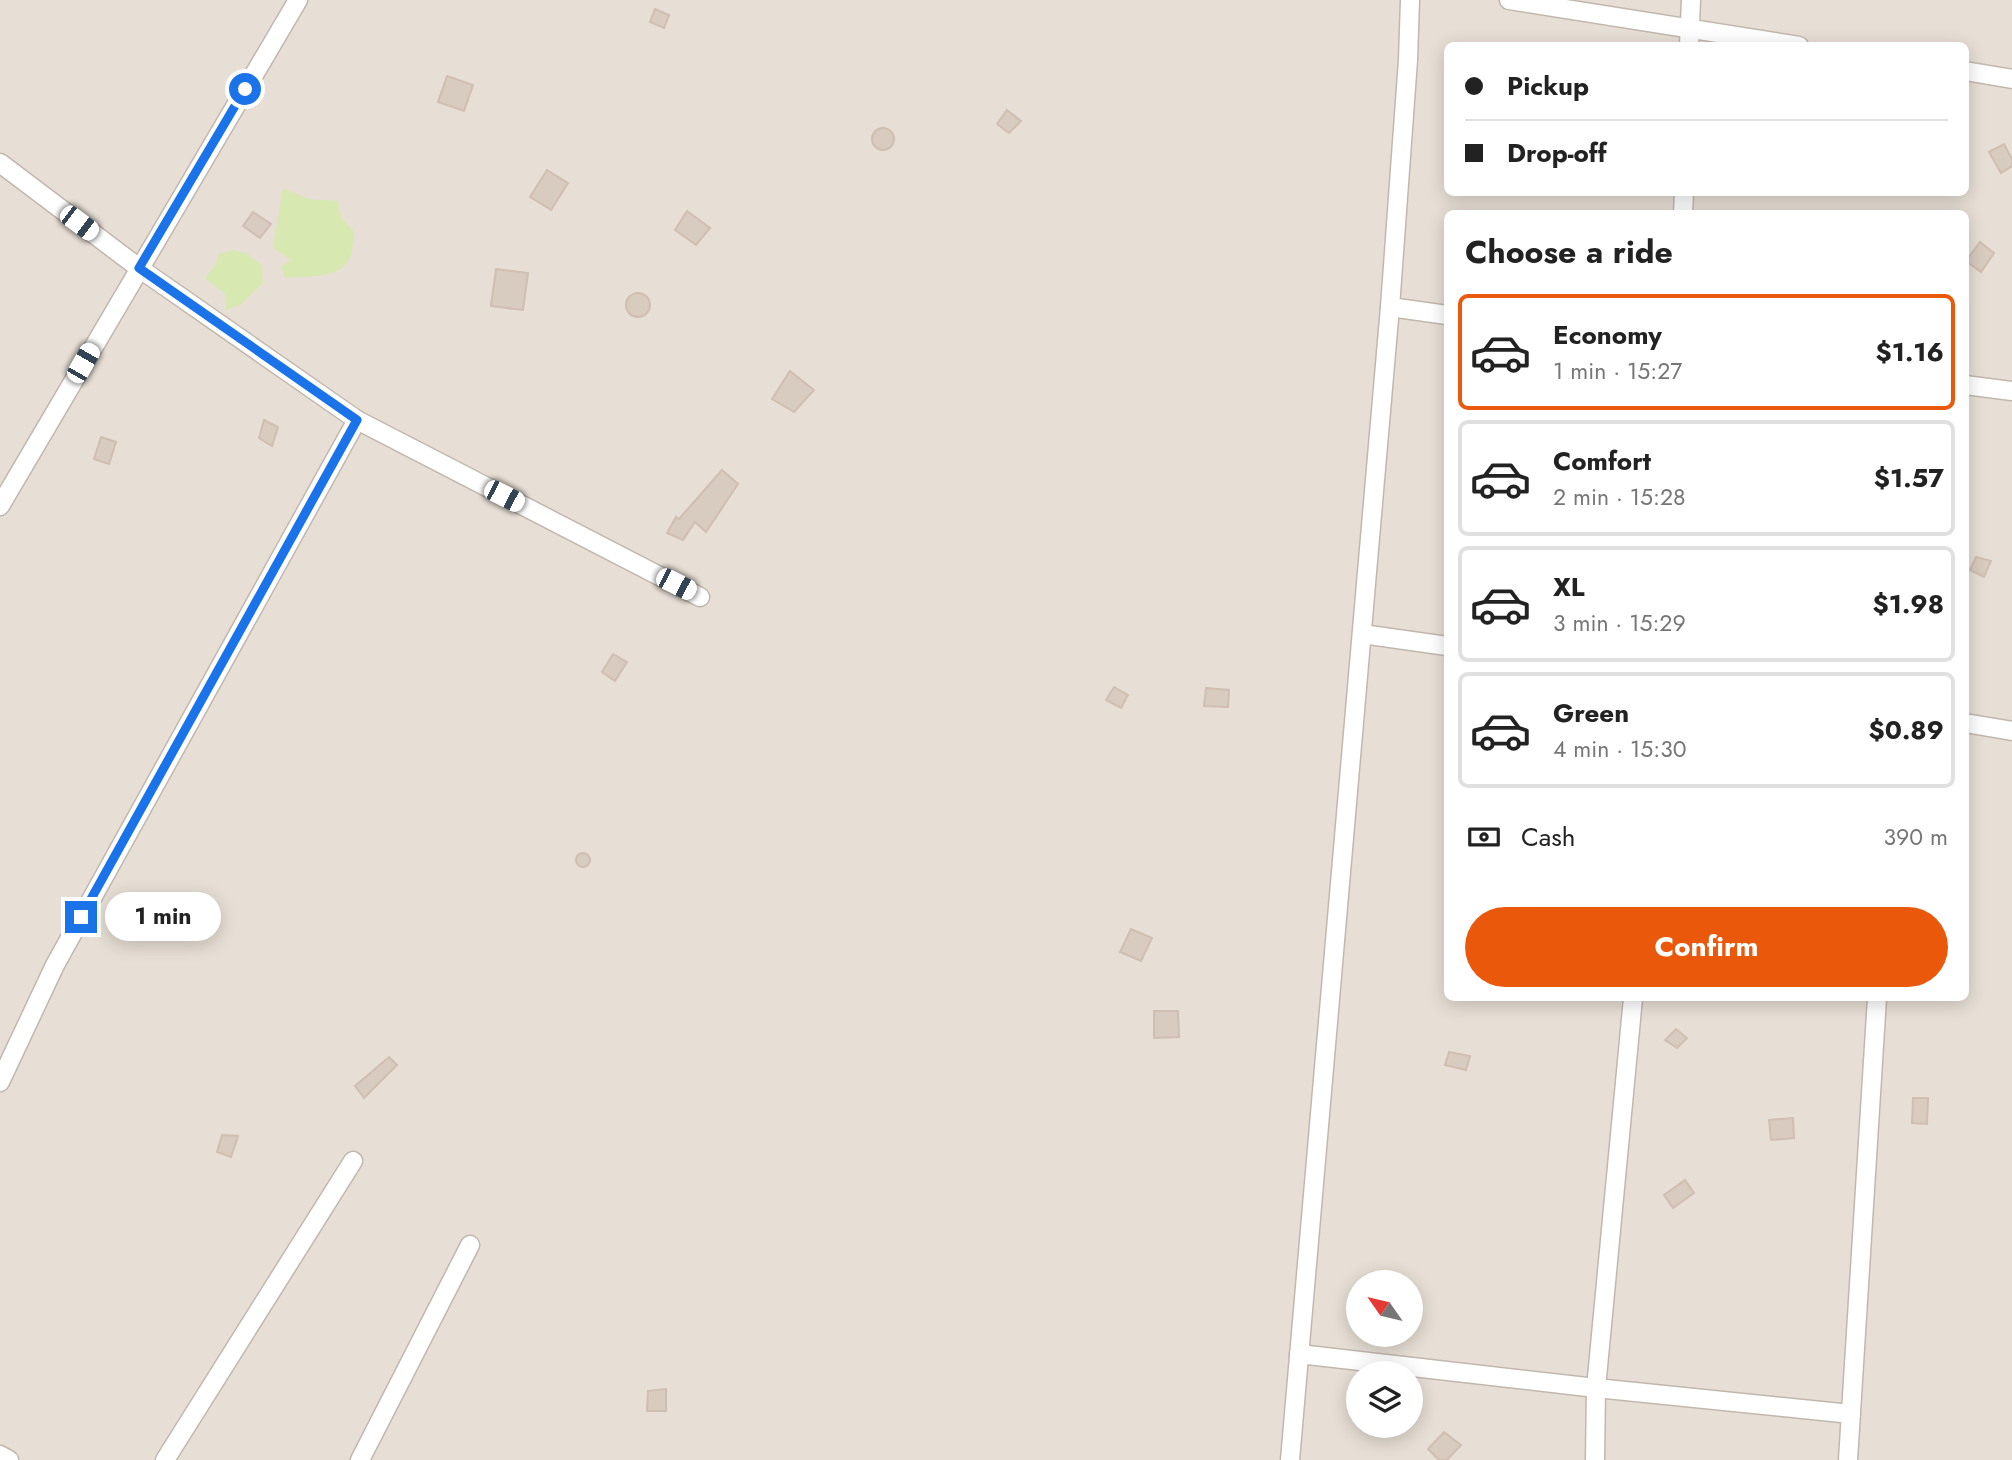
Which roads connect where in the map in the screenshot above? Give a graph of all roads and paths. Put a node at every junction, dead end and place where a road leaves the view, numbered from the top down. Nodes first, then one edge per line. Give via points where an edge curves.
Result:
1 (298, 0) edge
2 (1410, 0) edge
3 (1508, 0) edge
4 (1691, 0) edge
5 (1689, 37) edge
6 (1750, 42) edge
7 (1969, 72) edge
8 (2012, 79) edge
9 (0, 163) edge
10 (139, 268) junction
11 (1390, 307) junction
12 (1444, 315) edge
13 (1969, 386) edge
14 (2012, 391) edge
15 (357, 420) junction
16 (0, 506) edge
17 (700, 597) dead end
18 (1362, 634) junction
19 (1444, 646) edge
20 (1969, 724) edge
21 (2012, 731) edge
22 (1633, 1001) edge
23 (1877, 1001) edge
24 (0, 1082) edge
25 (353, 1161) dead end
26 (470, 1245) dead end
27 (1299, 1354) junction
28 (1596, 1388) junction
29 (1851, 1414) junction
30 (0, 1455) edge
31 (9, 1460) edge
32 (165, 1460) edge
33 (360, 1460) edge
34 (1290, 1460) edge
35 (1595, 1460) edge
36 (1847, 1460) edge

1 - 10 street
2 - 11 street
3 - 5 street
4 - 5 street
5 - 6 street
7 - 8 street
9 - 10 street
10 - 15 street
10 - 16 street
11 - 12 street
11 - 18 street
13 - 14 street
15 - 17 street
15 - 24 street via 55,965
18 - 19 street
18 - 27 street
20 - 21 street
22 - 28 street
23 - 29 street
25 - 32 street
26 - 33 street
27 - 28 street
27 - 34 street
28 - 29 street
28 - 35 street
29 - 36 street
30 - 31 street

